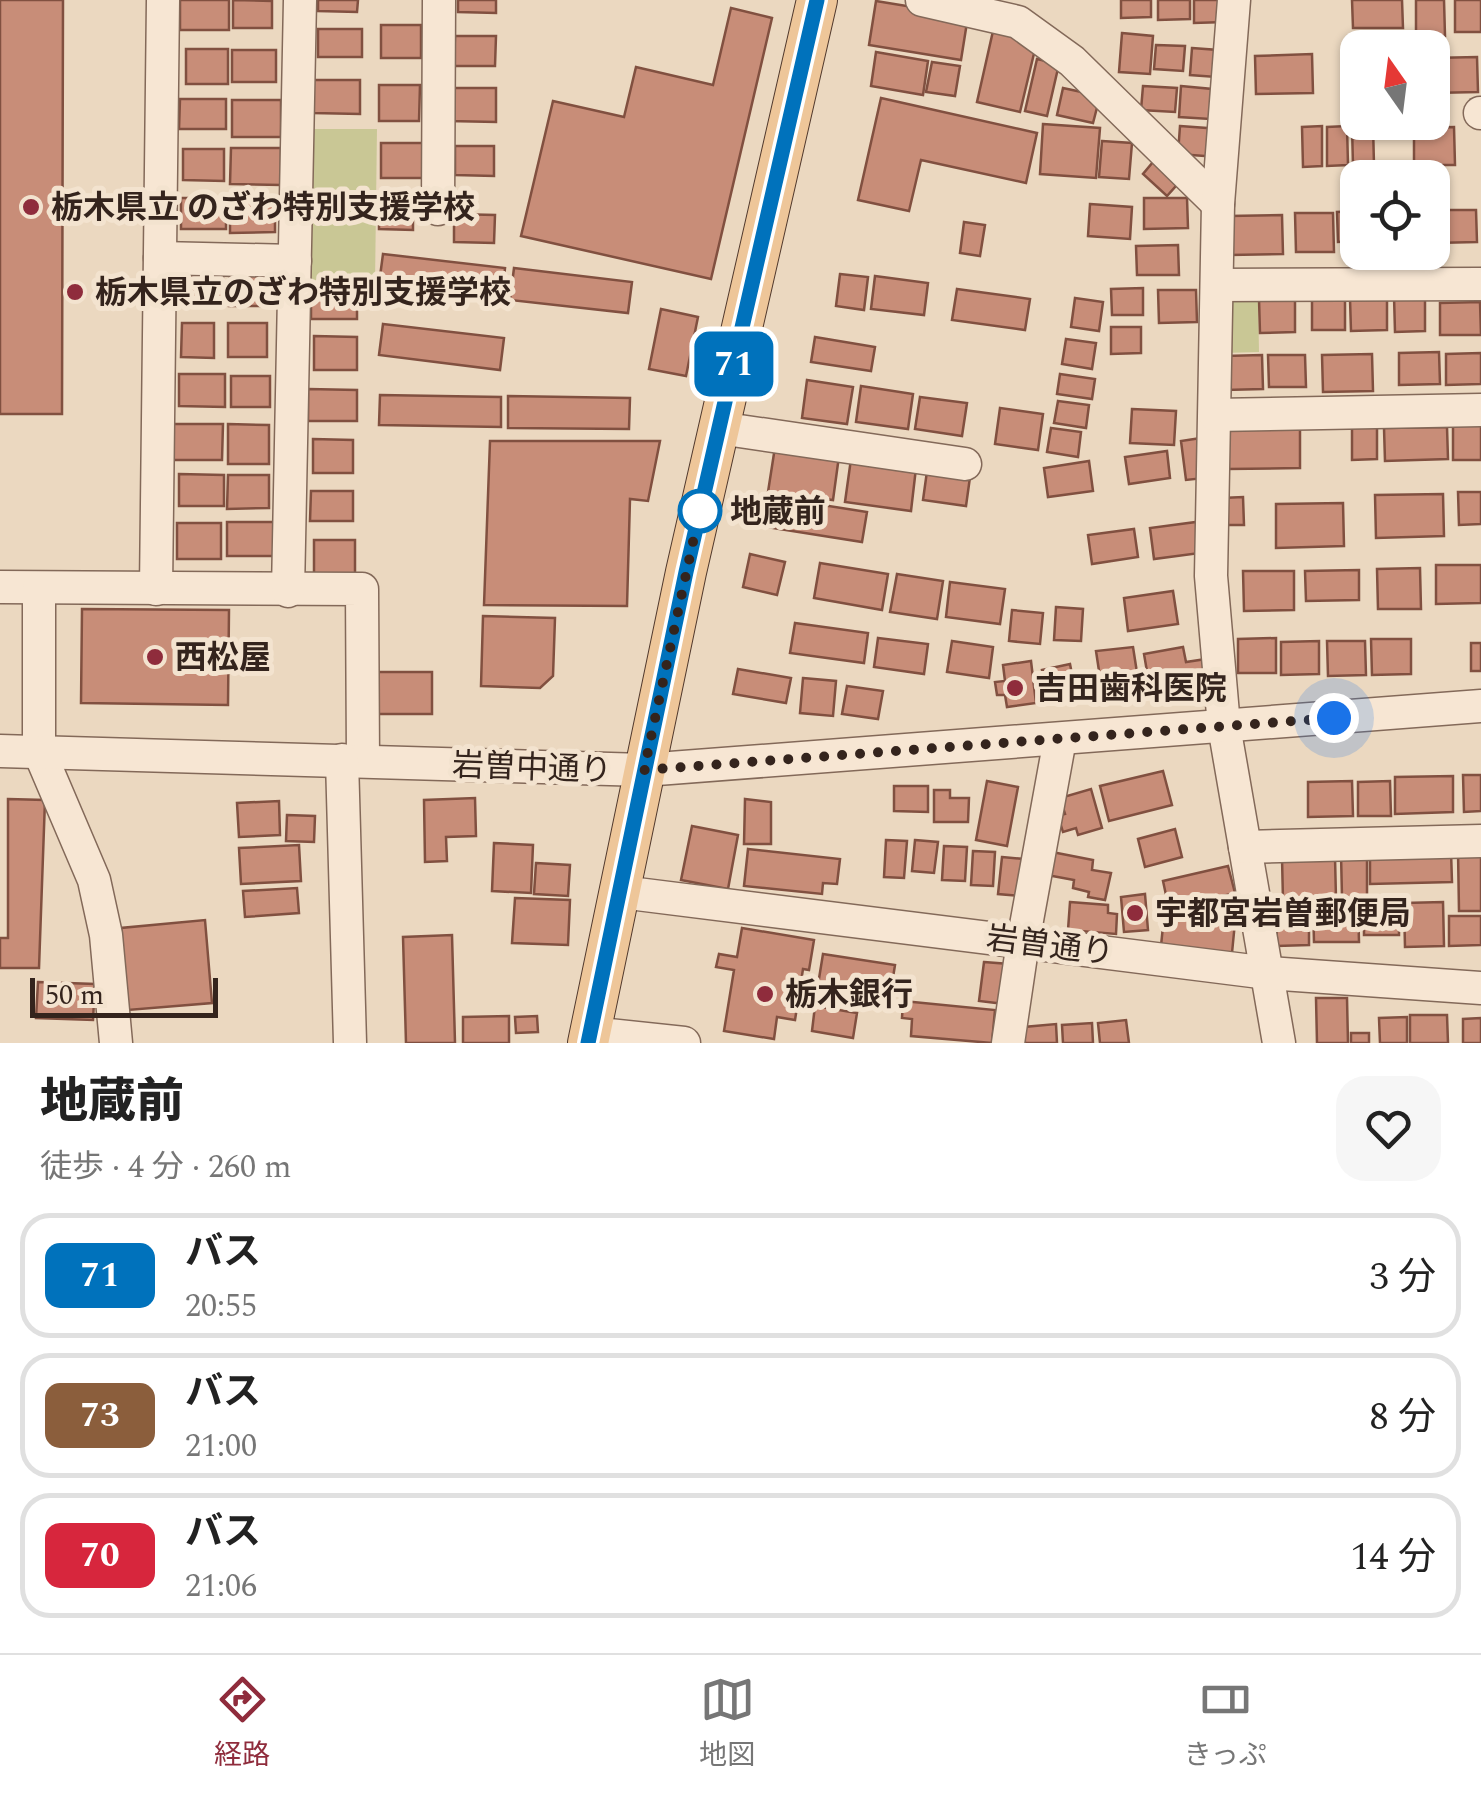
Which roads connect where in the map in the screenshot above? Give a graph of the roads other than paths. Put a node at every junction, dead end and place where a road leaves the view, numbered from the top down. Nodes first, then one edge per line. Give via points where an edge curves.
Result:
1 (162, 0) edge
2 (300, 0) edge
3 (439, 0) edge
4 (817, 0) edge
5 (922, 0) edge
6 (1234, 0) edge
7 (1218, 204) junction
8 (438, 209) dead end
9 (160, 258) junction
10 (295, 261) junction
11 (1481, 284) edge
12 (1217, 285) junction
13 (1481, 410) edge
14 (1214, 415) junction
15 (719, 428) junction
16 (965, 464) dead end
17 (0, 587) edge
18 (38, 588) junction
19 (156, 589) junction
20 (288, 591) junction
21 (1481, 706) edge
22 (1224, 726) junction
23 (1060, 738) junction
24 (0, 751) edge
25 (39, 751) junction
26 (353, 761) junction
27 (644, 770) junction
28 (1481, 841) edge
29 (1244, 847) junction
30 (621, 892) junction
31 (1023, 942) junction
32 (1268, 973) junction
33 (1481, 988) edge
34 (589, 1038) edge
35 (116, 1043) edge
36 (350, 1043) edge
37 (684, 1043) edge
38 (1008, 1043) edge
39 (1279, 1043) edge

1 - 9 street
2 - 10 street
3 - 8 street
4 - 15 main road
5 - 7 street via 1018,22 1072,61
6 - 7 street
7 - 12 street
9 - 10 street
9 - 19 street
10 - 20 street
11 - 12 street
12 - 14 street
13 - 14 street
14 - 22 street via 1212,576
15 - 16 street
15 - 27 main road
17 - 18 street
18 - 19 street
18 - 25 street
19 - 20 street
20 - 26 street via 362,589
21 - 22 street, 岩曽中通り
22 - 23 street, 岩曽中通り
22 - 29 street
23 - 27 street, 岩曽中通り
23 - 31 street
24 - 25 street, 岩曽中通り
25 - 26 street, 岩曽中通り
25 - 35 street via 94,880
26 - 27 street, 岩曽中通り
26 - 36 street
27 - 30 main road
28 - 29 street
29 - 32 street
30 - 31 street, 岩曽通り
30 - 34 main road
31 - 32 street, 岩曽通り
31 - 38 street
32 - 33 street, 岩曽通り
32 - 39 street
34 - 37 street

